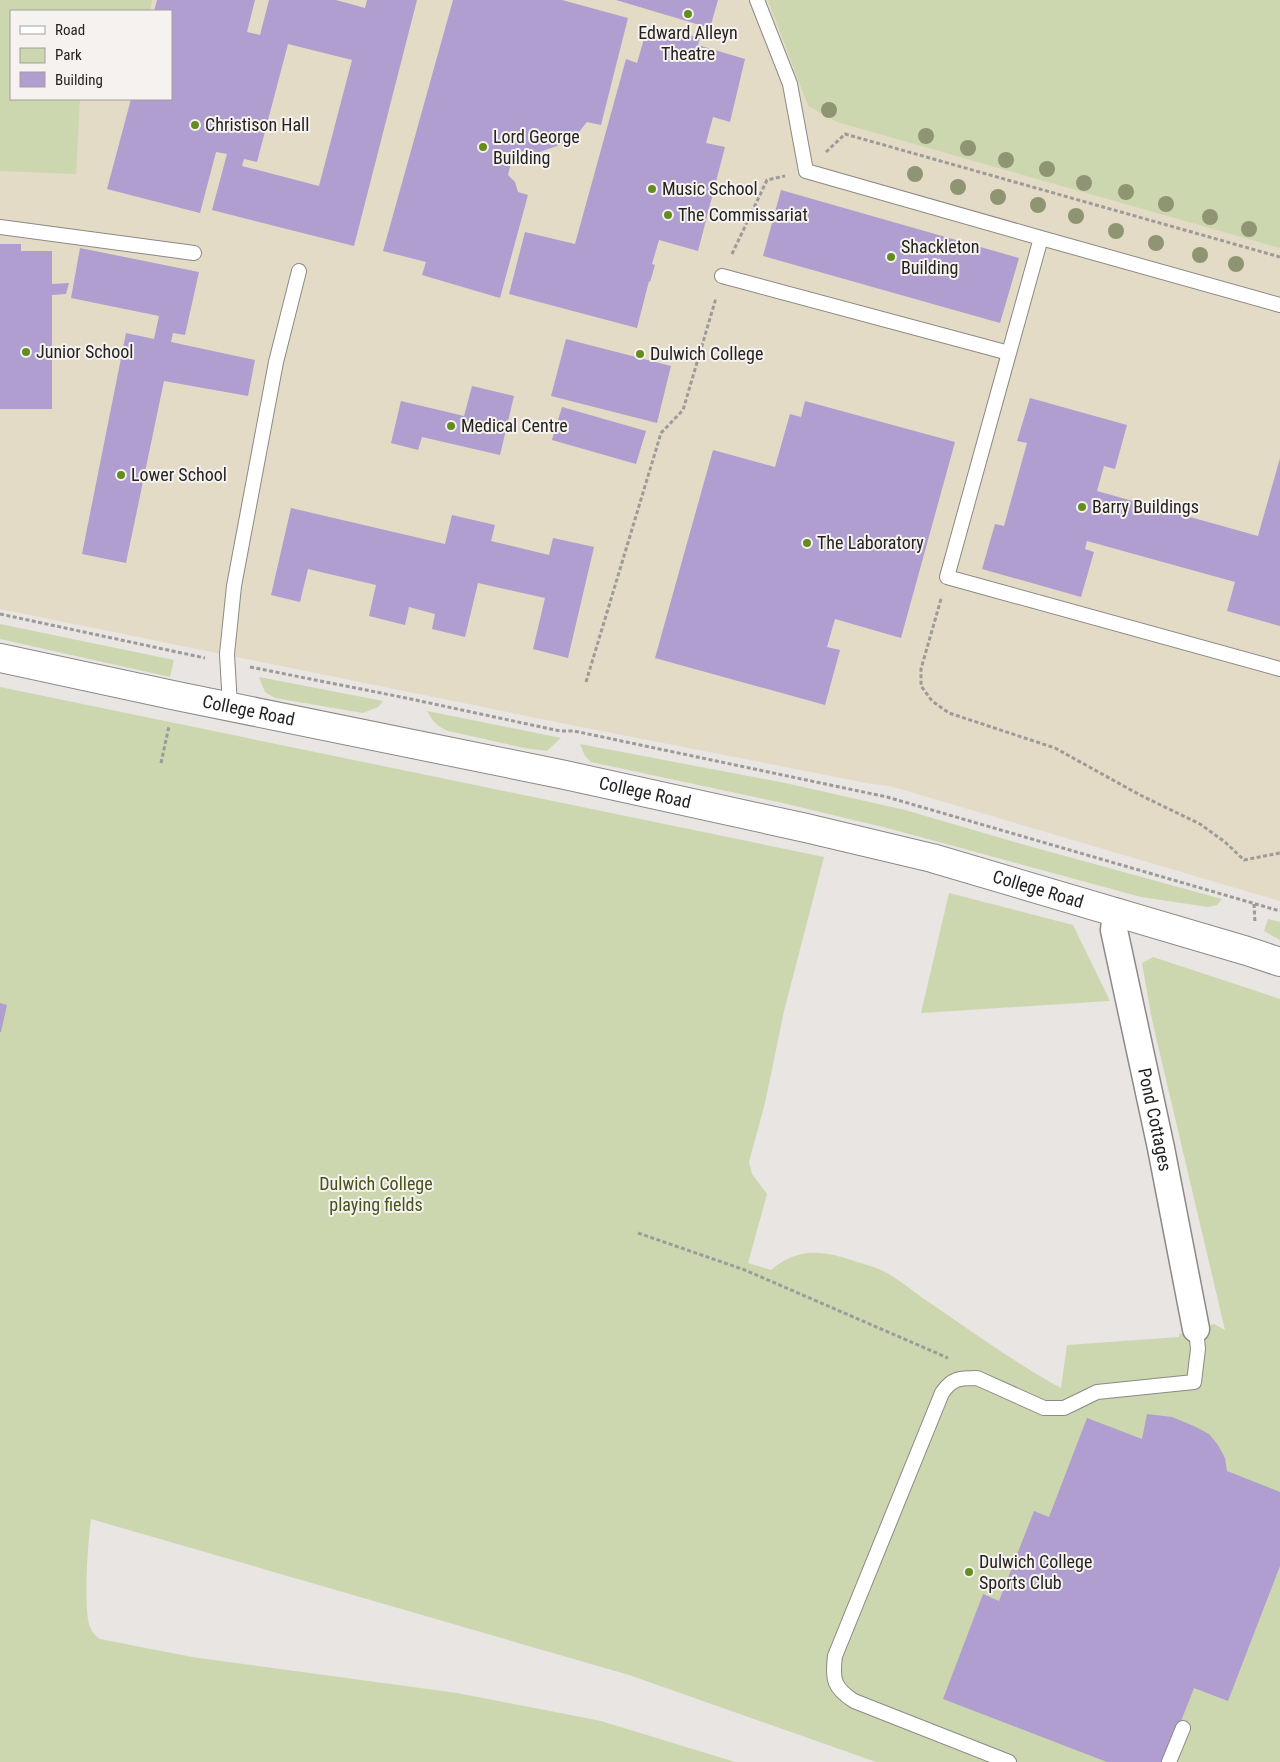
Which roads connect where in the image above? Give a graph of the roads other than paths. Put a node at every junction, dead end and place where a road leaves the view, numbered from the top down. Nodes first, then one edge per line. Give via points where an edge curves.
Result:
1 (757, 0) edge
2 (0, 227) edge
3 (1041, 238) junction
4 (194, 253) dead end
5 (299, 271) dead end
6 (722, 276) dead end
7 (1280, 305) edge
8 (1009, 353) junction
9 (0, 658) edge
10 (1280, 669) edge
11 (230, 706) junction
12 (1116, 912) junction
13 (1280, 962) edge
14 (1196, 1329) joint
15 (1183, 1728) dead end
16 (1008, 1762) edge
17 (1169, 1762) edge

1 - 3 lane via 790,84 806,171
2 - 4 lane
3 - 7 lane
3 - 8 lane
5 - 11 lane via 276,362 234,586 227,662
6 - 8 lane
8 - 10 lane via 947,577
9 - 11 street, College Road
11 - 12 street, College Road via 806,828 932,858
12 - 13 street, College Road
12 - 14 street, Pond Cottages via 1114,930
14 - 16 lane via 1198,1349 1194,1382 1097,1392 1064,1408 1044,1408 978,1378 953,1380 942,1393 835,1656 833,1671 836,1685 854,1701
15 - 17 lane

